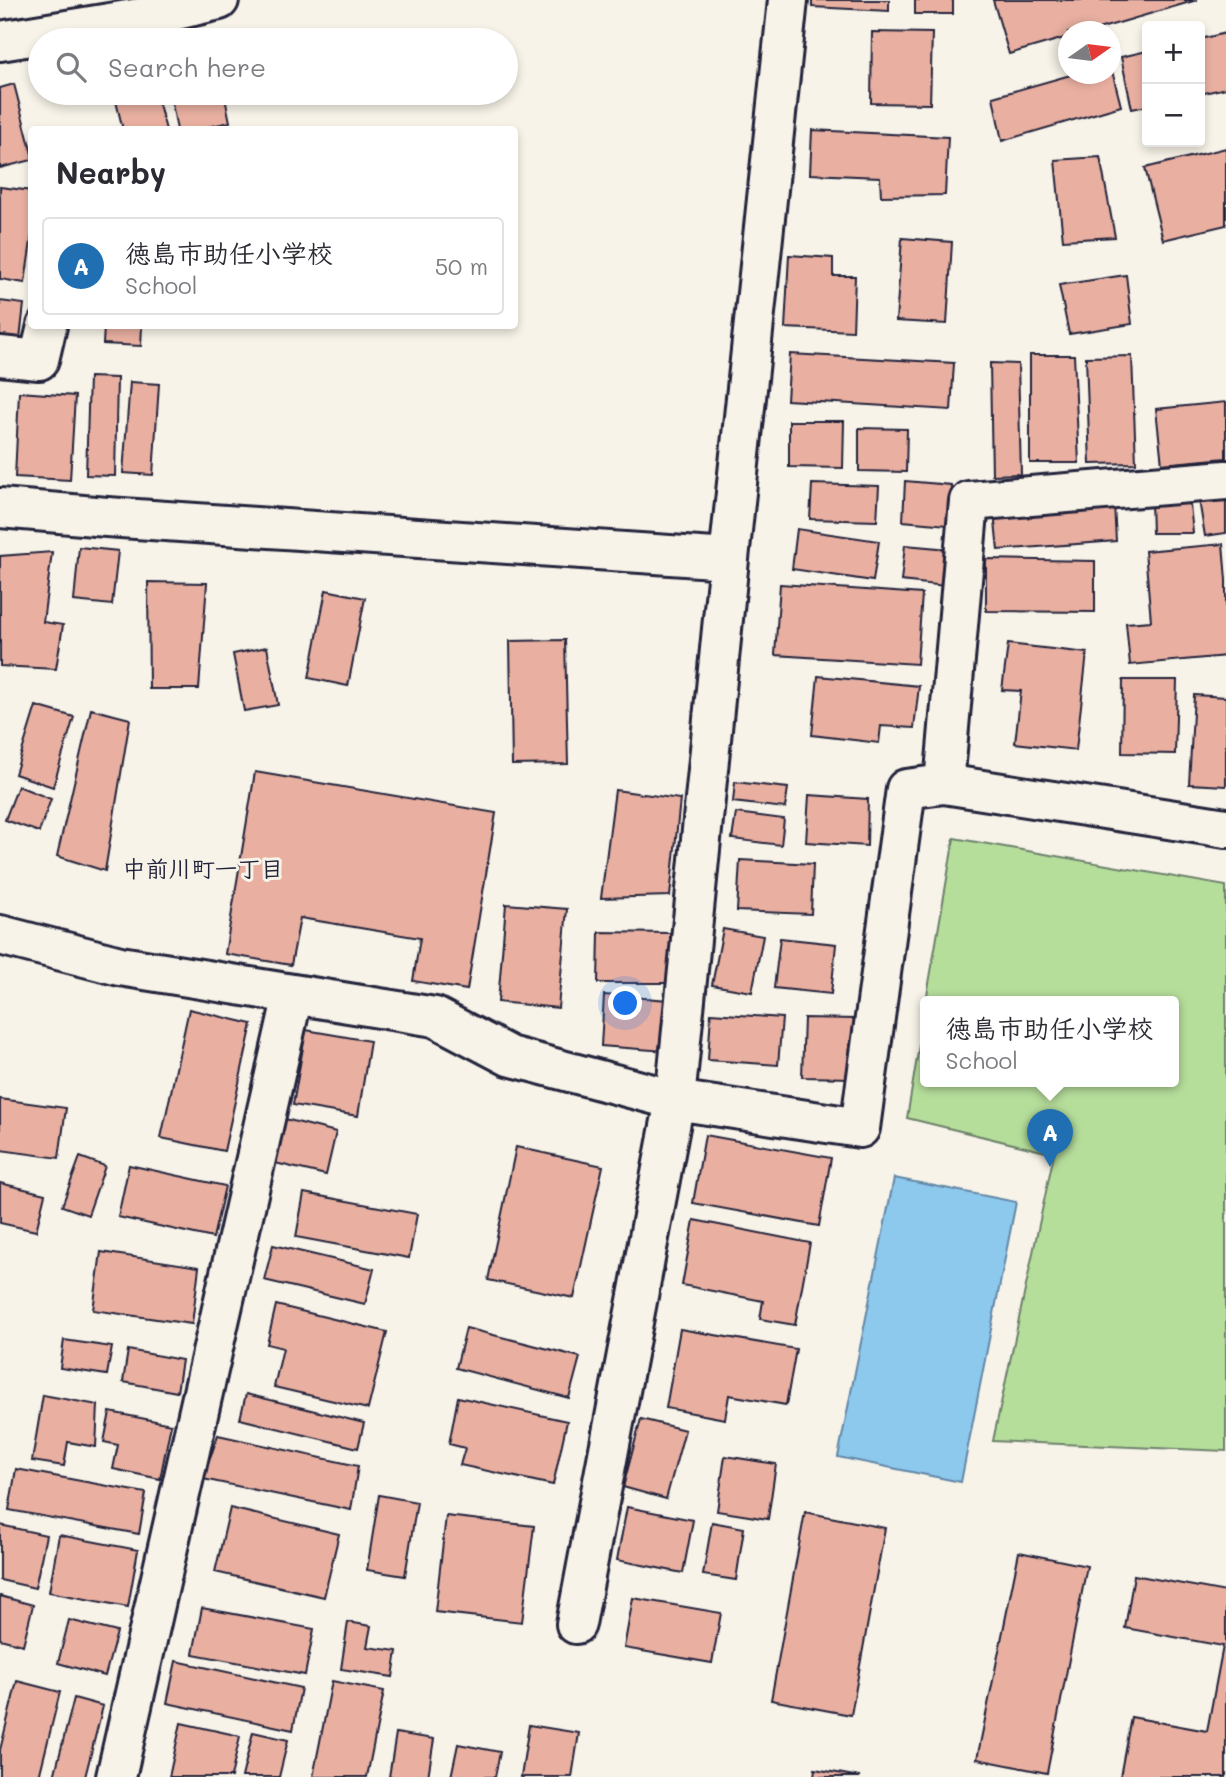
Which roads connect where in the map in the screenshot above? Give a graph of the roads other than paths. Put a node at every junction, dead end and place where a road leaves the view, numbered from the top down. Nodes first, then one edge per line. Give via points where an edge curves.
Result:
1 (219, 0) edge
2 (788, 0) edge
3 (144, 8) edge
4 (57, 28) edge
5 (28, 35) edge
6 (0, 41) edge
7 (46, 329) edge
8 (0, 356) edge
9 (1226, 480) edge
10 (0, 508) edge
11 (729, 559) junction
12 (944, 784) junction
13 (1226, 828) edge
14 (0, 935) edge
15 (293, 995) junction
16 (675, 1100) junction
17 (576, 1624) dead end
18 (116, 1777) edge

1 - 3 street
2 - 11 street
3 - 4 street
5 - 6 street
7 - 8 street via 39,360
9 - 12 street via 969,501
10 - 11 street
11 - 16 street
12 - 13 street
12 - 16 street via 906,789 860,1128
14 - 15 street via 120,966
15 - 16 street via 435,1017 509,1056
15 - 18 street
16 - 17 street

